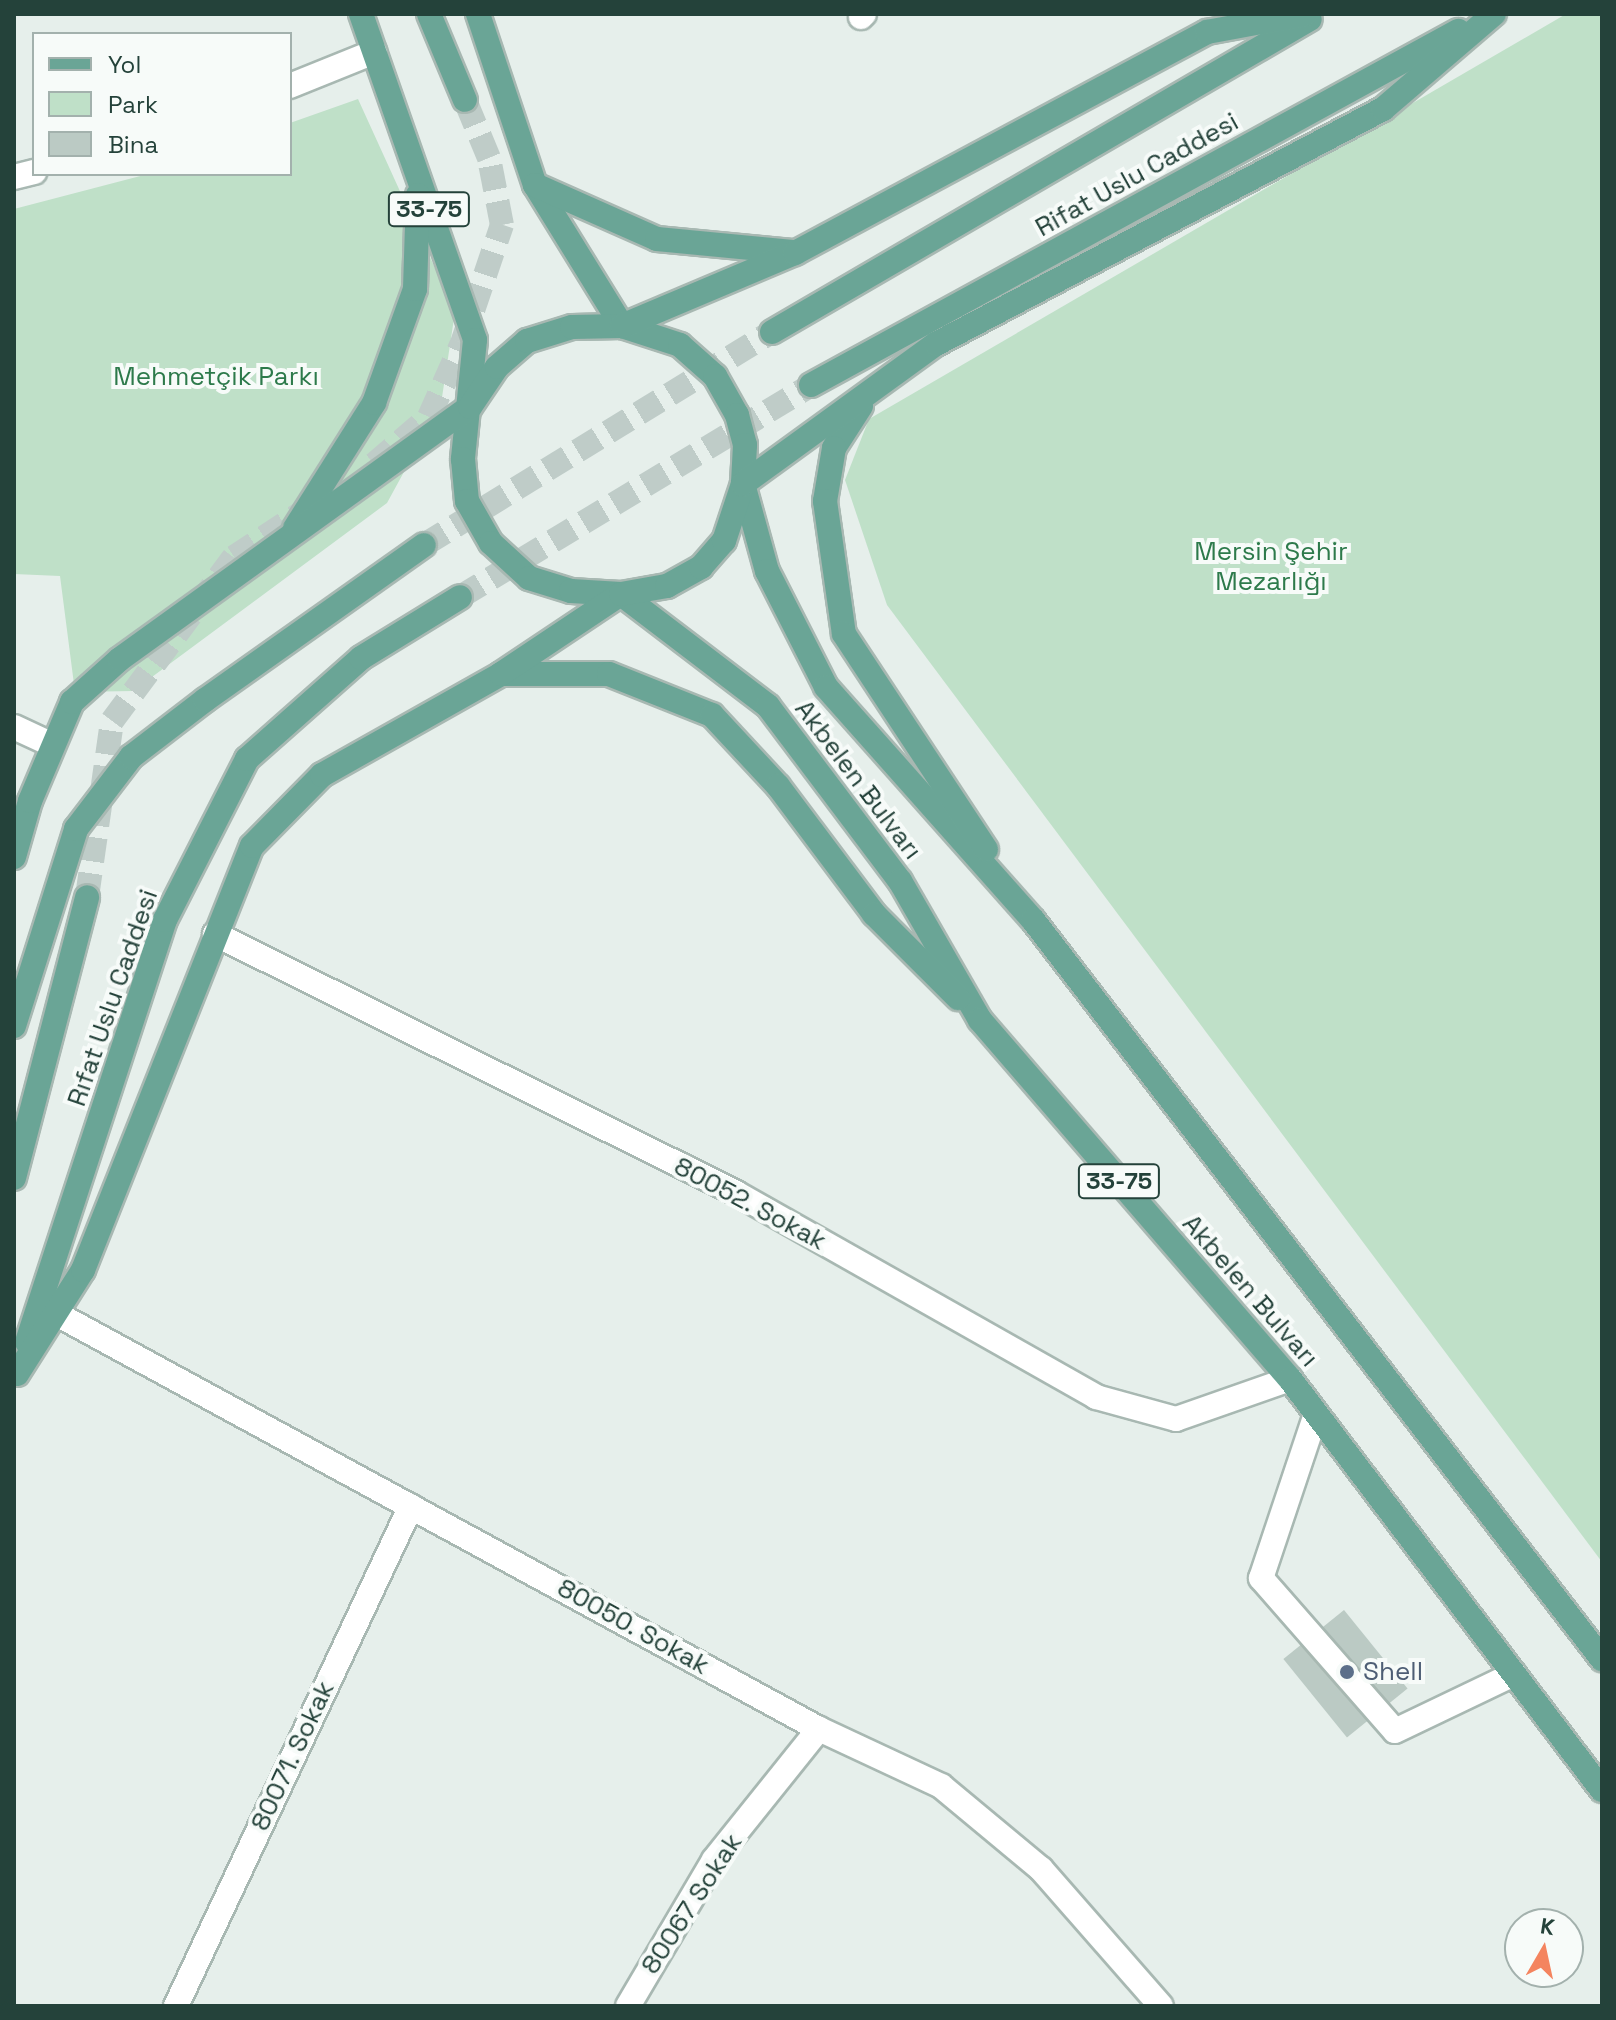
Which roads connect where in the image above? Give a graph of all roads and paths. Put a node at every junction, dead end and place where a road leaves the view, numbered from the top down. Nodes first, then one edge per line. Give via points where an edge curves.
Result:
1 (361, 14) edge
2 (429, 14) edge
3 (478, 14) edge
4 (1305, 14) edge
5 (1319, 14) edge
6 (1492, 14) edge
7 (374, 52) junction
8 (292, 85) edge
9 (465, 100) tunnel mouth
10 (419, 180) junction
11 (535, 185) junction
12 (795, 253) junction
13 (622, 326) junction
14 (772, 332) tunnel mouth
15 (811, 385) tunnel mouth
16 (868, 394) junction
17 (470, 407) junction
18 (743, 484) junction
19 (288, 539) junction
20 (424, 545) tunnel mouth
21 (621, 594) junction
22 (460, 597) tunnel mouth
23 (501, 674) junction
24 (14, 727) edge
25 (53, 745) junction
26 (14, 857) edge
27 (87, 897) tunnel mouth
28 (1033, 920) junction
29 (215, 934) junction
30 (980, 1020) junction
31 (14, 1026) edge
32 (14, 1178) edge
33 (55, 1313) junction
34 (15, 1378) edge
35 (1290, 1379) junction
36 (1316, 1414) junction
37 (411, 1506) junction
38 (1602, 1659) edge
39 (1514, 1674) junction
40 (819, 1729) junction
41 (1602, 1790) edge
42 (176, 2006) edge
43 (628, 2006) edge
44 (1161, 2006) edge

1 - 7 main road, 33-75
2 - 9 main road
3 - 11 main road
4 - 12 main road via 1207,32
5 - 14 main road, Rifat Uslu Caddesi
6 - 15 main road, Rifat Uslu Caddesi
6 - 16 main road via 1383,109 936,344
7 - 8 street
7 - 10 main road, 33-75
10 - 17 main road, 33-75 via 475,340
10 - 19 main road via 415,289 374,403
11 - 12 main road via 657,239
11 - 13 main road
12 - 13 main road
13 - 17 main road, 33-75 via 572,327 527,341 497,367
13 - 18 main road, Akbelen Bulvarı / 33-75 via 680,345 715,376 737,415 745,445
16 - 18 main road
16 - 28 main road, 33-75 via 834,448 825,501 844,634
17 - 19 main road
17 - 21 main road, 33-75 via 463,459 467,501 491,543 529,578 571,591
18 - 21 main road, 33-75 via 724,541 701,567 667,586
18 - 28 main road, Akbelen Bulvarı / 33-75 via 767,571 826,687
19 - 25 main road via 120,659 72,702
20 - 31 main road via 131,757 76,829
21 - 23 main road
21 - 30 main road, Akbelen Bulvarı / 33-75 via 768,706 900,881
22 - 34 main road, Rıfat Uslu Caddesi via 361,658 247,759 165,920
23 - 29 main road via 322,775 252,846
23 - 30 main road, 33-75 via 609,674 712,715 778,786 874,914
24 - 25 street
25 - 26 main road
27 - 32 main road
28 - 38 main road, Akbelen Bulvarı / 33-75
29 - 33 main road via 83,1270
29 - 35 street, 80052. Sokak via 736,1193 1096,1397 1176,1419
30 - 35 main road, Akbelen Bulvarı / 33-75
33 - 34 main road
33 - 37 street, 80050. Sokak
35 - 36 main road, Akbelen Bulvarı / 33-75
36 - 39 main road, Akbelen Bulvarı / 33-75
36 - 39 street via 1261,1578 1395,1731
37 - 40 street, 80050. Sokak
37 - 42 street, 80071. Sokak
39 - 41 main road, Akbelen Bulvarı / 33-75
40 - 43 street, 80067 Sokak via 714,1860
40 - 44 street, 80050. Sokak via 941,1786 1041,1869

